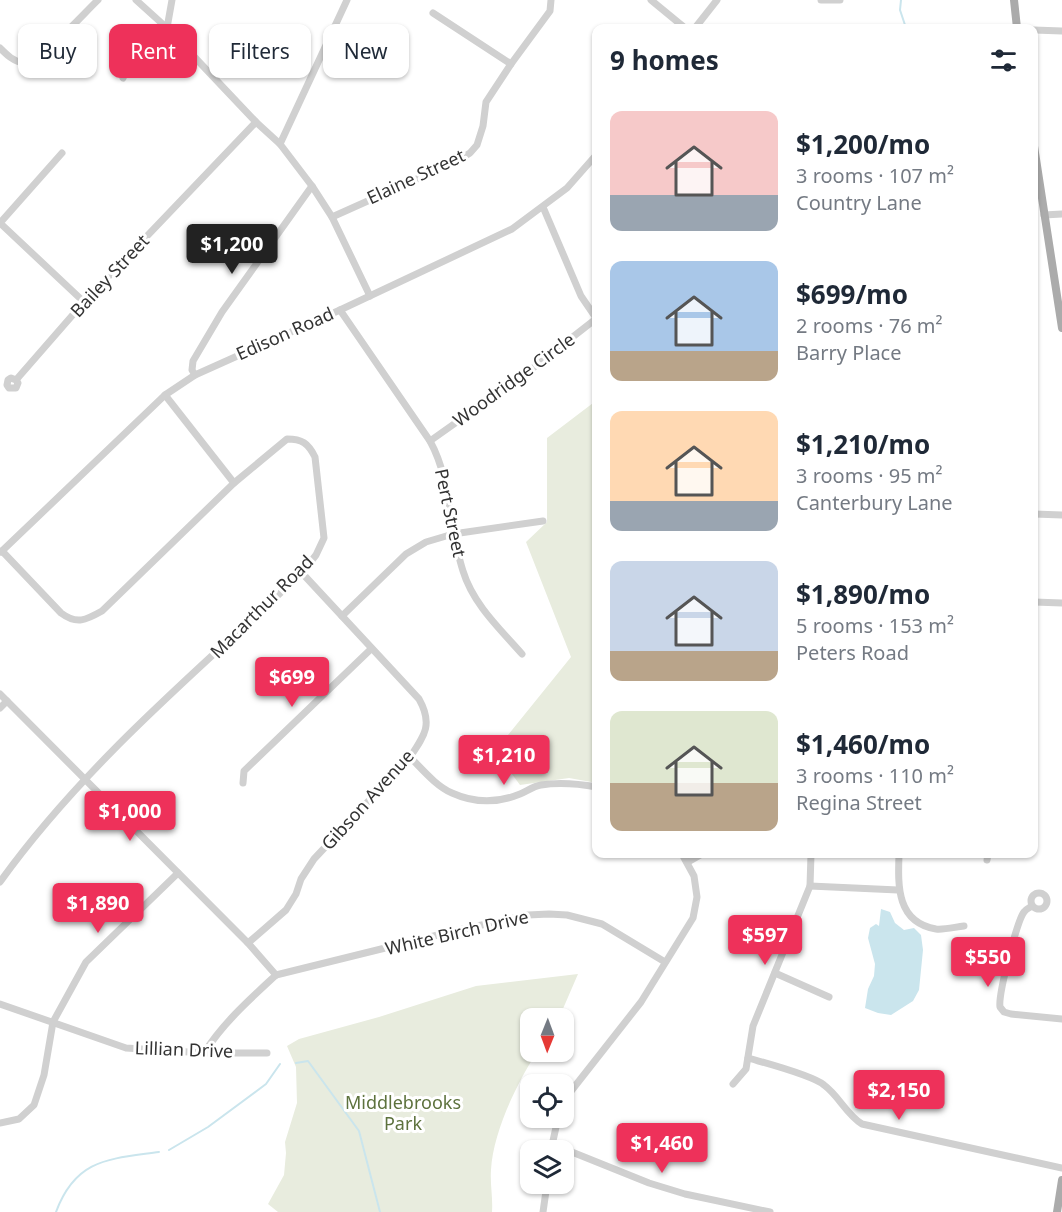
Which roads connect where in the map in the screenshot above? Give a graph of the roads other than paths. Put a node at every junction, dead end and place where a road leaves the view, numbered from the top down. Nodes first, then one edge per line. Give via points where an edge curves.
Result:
1 (98, 0) edge
2 (136, 0) edge
3 (172, 0) edge
4 (347, 0) edge
5 (551, 0) edge
6 (651, 0) edge
7 (717, 0) edge
8 (821, 0) edge
9 (840, 0) edge
10 (1014, 0) edge
11 (433, 13) dead end
12 (163, 24) edge
13 (168, 24) edge
14 (680, 24) edge
15 (698, 24) edge
16 (1017, 24) edge
17 (1038, 30) edge
18 (1062, 31) edge
19 (0, 48) edge
20 (197, 60) edge
21 (511, 64) junction
22 (256, 122) junction
23 (280, 144) junction
24 (62, 153) dead end
25 (592, 160) edge
26 (1038, 174) edge
27 (312, 186) junction
28 (543, 207) junction
29 (1062, 214) edge
30 (1044, 215) junction
31 (332, 217) junction
32 (0, 223) edge
33 (370, 296) junction
34 (84, 302) junction
35 (340, 310) junction
36 (592, 311) edge
37 (592, 322) edge
38 (1062, 328) edge
39 (195, 375) junction
40 (16, 380) dead end
41 (165, 395) junction
42 (430, 441) junction
43 (234, 483) junction
44 (1038, 514) edge
45 (1062, 515) edge
46 (543, 521) dead end
47 (453, 534) junction
48 (0, 541) edge
49 (3, 550) edge
50 (302, 573) junction
51 (1038, 602) edge
52 (1062, 603) edge
53 (342, 616) junction
54 (371, 649) junction
55 (522, 654) dead end
56 (0, 694) edge
57 (7, 701) junction
58 (0, 708) edge
59 (410, 757) junction
60 (85, 779) junction
61 (243, 783) dead end
62 (592, 786) edge
63 (685, 858) edge
64 (695, 858) edge
65 (811, 858) edge
66 (899, 858) edge
67 (688, 862) junction
68 (178, 873) junction
69 (0, 882) edge
70 (810, 886) junction
71 (898, 890) junction
72 (1032, 906) dead end
73 (964, 926) dead end
74 (248, 943) junction
75 (665, 962) junction
76 (776, 973) junction
77 (276, 975) junction
78 (829, 997) dead end
79 (0, 1004) edge
80 (1062, 1019) edge
81 (53, 1022) junction
82 (204, 1053) junction
83 (267, 1053) dead end
84 (748, 1058) junction
85 (733, 1084) dead end
86 (574, 1087) edge
87 (0, 1123) edge
88 (574, 1155) edge
89 (1062, 1168) edge
90 (1062, 1180) edge
91 (546, 1194) edge
92 (543, 1212) edge
93 (770, 1212) edge
94 (1057, 1212) edge

1 - 19 street via 39,57 26,63 14,61
2 - 12 street
3 - 13 street
4 - 23 street
5 - 21 street, Elaine Street via 550,11
6 - 14 street
7 - 15 street
8 - 9 street
10 - 16 main road
11 - 21 street
17 - 18 street
20 - 22 street
21 - 31 street, Elaine Street via 486,102 480,137 470,153
22 - 23 street
22 - 34 street, Bailey Street
23 - 27 street
24 - 32 street
25 - 28 street, Edison Road via 567,188
26 - 30 main road
27 - 31 street
27 - 39 street via 222,312 193,361
28 - 33 street, Edison Road via 512,229
28 - 36 street via 581,296
29 - 30 street
30 - 38 main road
31 - 33 street
32 - 34 street
33 - 35 street, Edison Road
34 - 40 street, Bailey Street
35 - 39 street, Edison Road
35 - 42 street, Pert Street
37 - 42 street, Woodridge Circle
39 - 41 street, Edison Road
41 - 43 street
41 - 49 street, Edison Road
42 - 47 street, Pert Street via 444,476
43 - 49 street, Macarthur Road via 102,611 83,620 70,620 61,613
43 - 50 street, Macarthur Road via 286,439 299,439 309,446 315,457 324,538
44 - 45 street
46 - 47 street
47 - 53 street via 426,542 406,554
47 - 55 street, Pert Street via 472,593
48 - 49 street, Macarthur Road
50 - 53 street, Gibson Avenue
50 - 60 street, Macarthur Road
51 - 52 street
53 - 54 street, Gibson Avenue
54 - 59 street, Gibson Avenue via 405,682 426,711 427,725
54 - 61 street via 244,771
56 - 57 street
57 - 58 street
57 - 60 street
59 - 62 street via 452,794 476,800 497,801 540,785
59 - 74 street, Gibson Avenue via 314,859 286,910
60 - 68 street
60 - 69 street, Macarthur Road
63 - 67 street
64 - 67 street
65 - 70 street
66 - 71 street
67 - 75 street via 698,897 693,918
68 - 74 street
68 - 81 street via 86,962
70 - 71 street
70 - 76 street
71 - 73 street via 903,906 921,923 937,929
72 - 80 street via 1024,911 1000,987 1000,1007 1011,1014
74 - 77 street
75 - 77 street, White Birch Drive via 602,924 549,914 453,931
75 - 86 street via 641,1002
76 - 78 street
76 - 84 street via 753,1026
77 - 82 street via 232,1016
79 - 81 street, Lillian Drive
81 - 82 street, Lillian Drive via 126,1048
81 - 87 street via 44,1075 34,1105 19,1119
82 - 83 street, Lillian Drive
84 - 85 street via 746,1069
84 - 89 street via 821,1082 862,1124
88 - 93 street via 685,1194
90 - 94 main road
91 - 92 street

